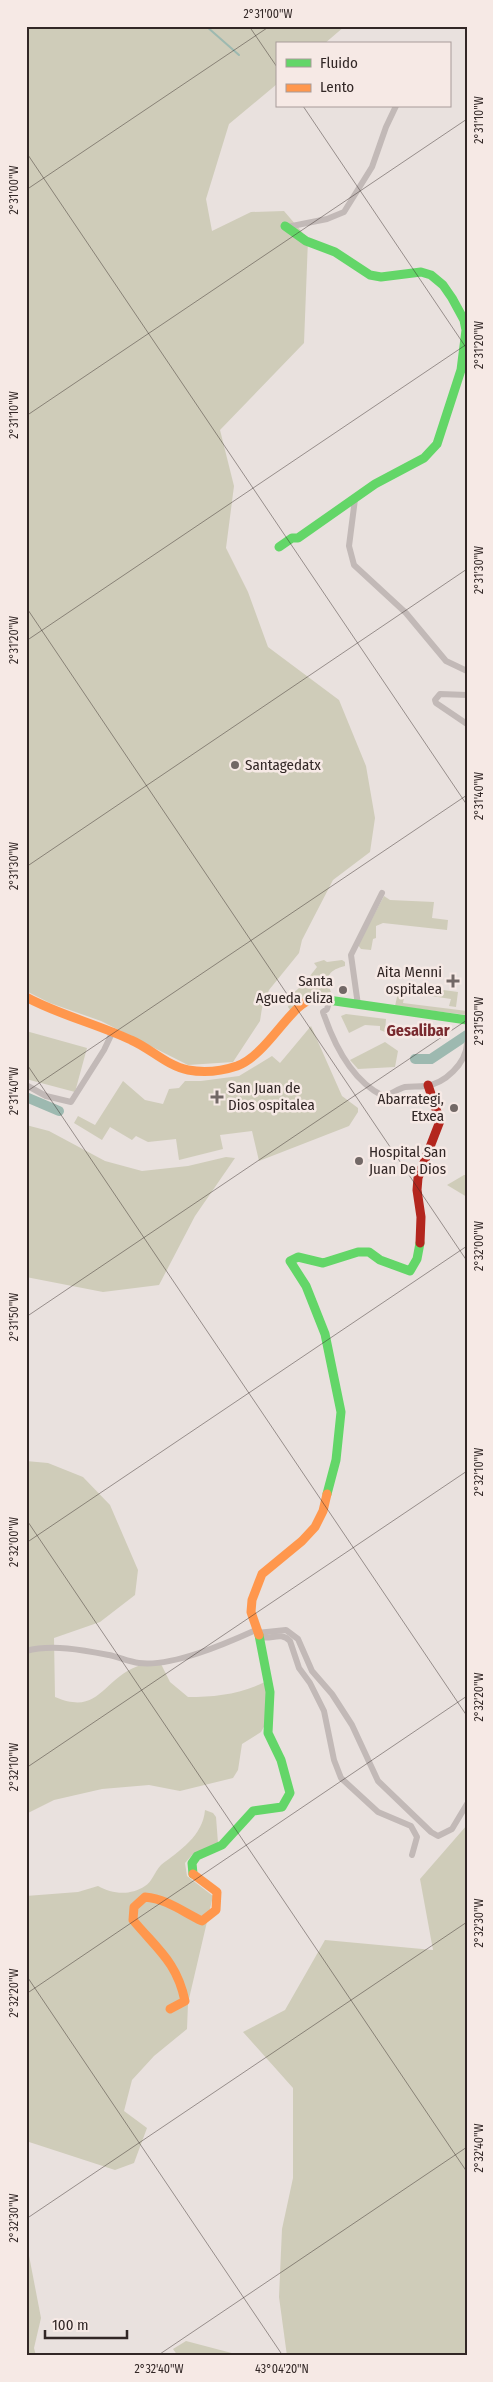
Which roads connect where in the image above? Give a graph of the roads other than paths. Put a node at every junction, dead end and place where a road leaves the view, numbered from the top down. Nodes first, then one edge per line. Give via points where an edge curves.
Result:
1 (395, 108) edge
2 (286, 226) joint
3 (355, 499) junction
4 (279, 547) dead end
5 (467, 671) edge
6 (467, 695) edge
7 (467, 724) edge
8 (382, 893) dead end
9 (26, 997) edge
10 (330, 999) junction
11 (358, 1005) junction
12 (467, 1020) edge
13 (113, 1031) junction
14 (467, 1044) edge
15 (466, 1055) edge
16 (428, 1085) junction
17 (26, 1086) edge
18 (257, 1633) junction
19 (26, 1651) edge
20 (467, 1804) edge
21 (412, 1855) dead end
22 (170, 2009) dead end

1 - 2 street via 372,167 344,212 327,219
2 - 3 street via 306,241 335,252 370,275 427,274 442,285 464,320 466,341 461,370 436,444 424,458 380,481
3 - 4 street via 298,538 292,538
3 - 5 street via 349,546 354,565 406,613 446,662
6 - 7 street via 440,694 435,700
8 - 11 street via 351,955
9 - 13 street via 52,1011
10 - 11 street
10 - 13 street via 316,998 305,1002 262,1051 249,1061 226,1069 187,1070
10 - 16 street via 323,1012 346,1062 361,1082 383,1096 404,1088
11 - 12 street
13 - 17 street via 71,1102 46,1096
14 - 15 street
15 - 16 street via 458,1067
16 - 18 street via 440,1121 423,1160 416,1187 421,1210 415,1267 410,1271 402,1269 370,1252 358,1252 323,1263 298,1257 290,1261 306,1286 325,1334 341,1412 336,1460 324,1511 302,1541 272,1564 258,1582 251,1612
18 - 19 street via 217,1648 156,1663 138,1663 109,1655 44,1647
18 - 20 street via 286,1630 298,1640 312,1671 352,1725 378,1781 431,1832 438,1836 452,1829
18 - 21 street via 262,1638 282,1636 290,1641 299,1668 324,1711 339,1775 378,1812 412,1826 417,1837
18 - 22 street via 270,1692 268,1733 290,1793 282,1807 253,1811 222,1845 197,1856 192,1862 193,1875 217,1892 217,1911 210,1917 202,1920 192,1917 154,1897 145,1897 134,1907 133,1920 174,1964 183,1986 185,2001

